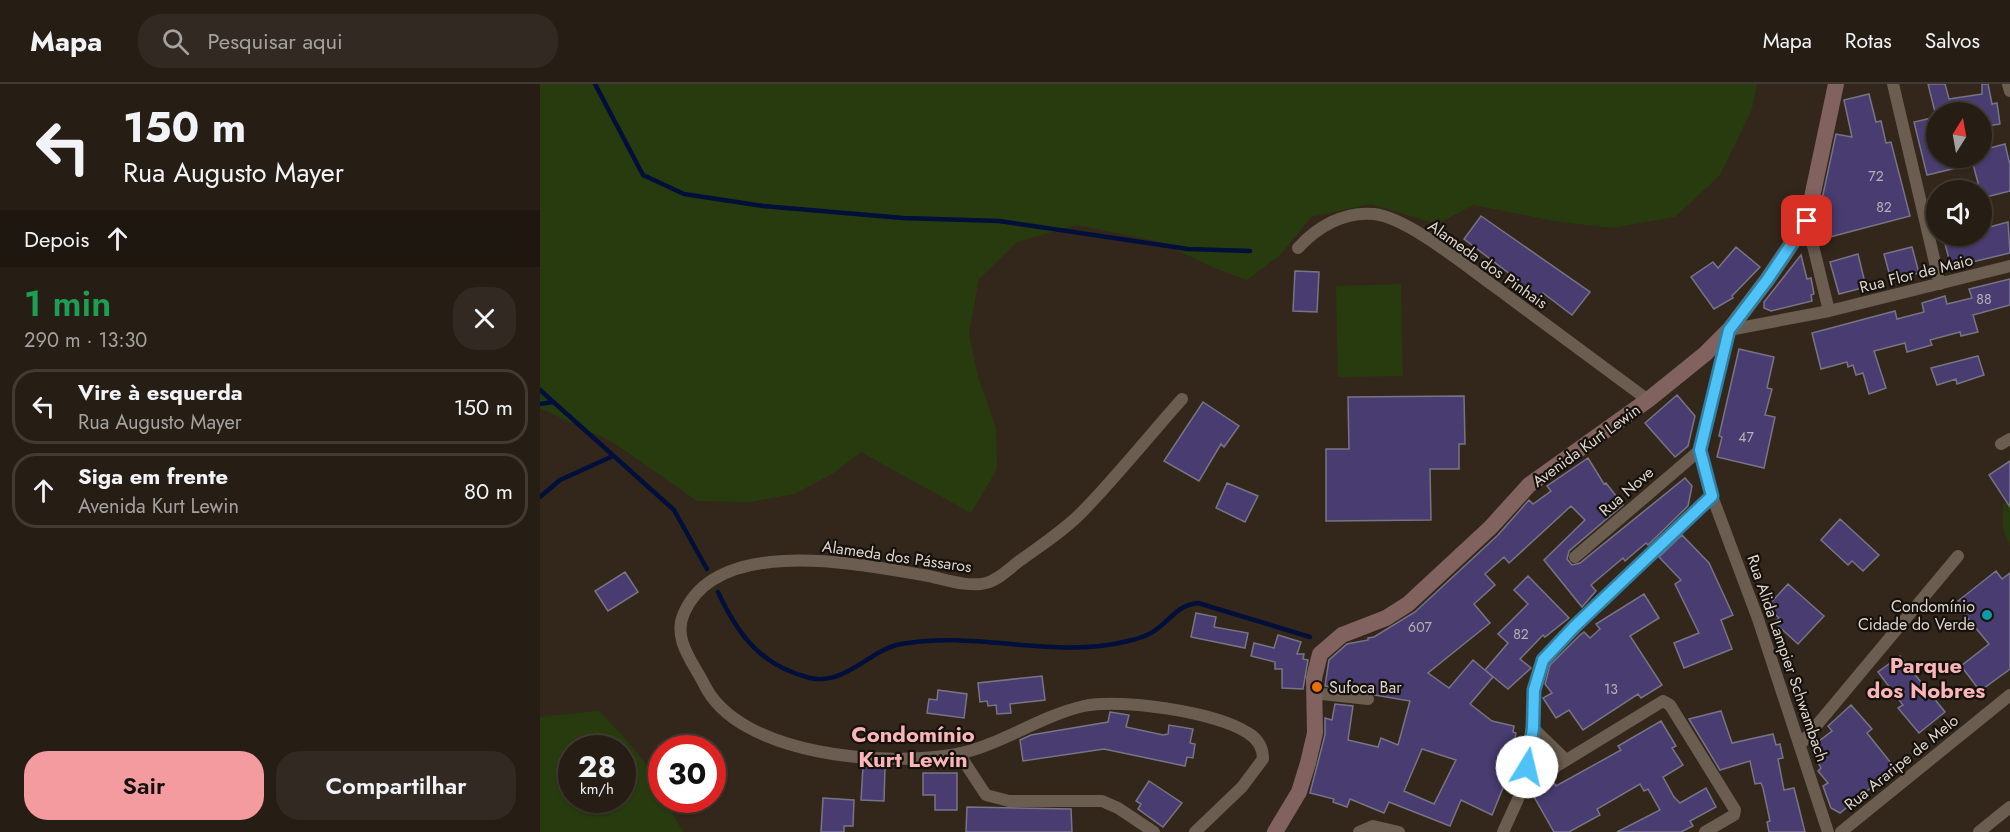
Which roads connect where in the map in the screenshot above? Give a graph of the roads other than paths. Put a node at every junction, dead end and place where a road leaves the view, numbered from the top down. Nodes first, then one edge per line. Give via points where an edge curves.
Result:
1 (1836, 84) edge
2 (1893, 84) edge
3 (2008, 84) edge
4 (2010, 91) edge
5 (1807, 221) junction
6 (1298, 248) dead end
7 (2010, 267) edge
8 (1940, 284) junction
9 (1829, 310) junction
10 (1729, 330) junction
11 (1182, 399) dead end
12 (1648, 400) junction
13 (1700, 450) junction
14 (1712, 496) junction
15 (1958, 556) dead end
16 (1575, 557) dead end
17 (1313, 693) junction
18 (2010, 695) edge
19 (1368, 699) dead end
20 (1533, 728) junction
21 (1801, 744) junction
22 (959, 753) junction
23 (1565, 759) junction
24 (1524, 786) junction
25 (2010, 807) edge
26 (1154, 832) edge
27 (1195, 832) edge
28 (1275, 832) edge
29 (1359, 832) edge
30 (1399, 832) edge
31 (1503, 832) edge
32 (1705, 832) edge
33 (1828, 832) edge
34 (1841, 832) edge
35 (1979, 832) edge

1 - 5 main road, Avenida Kurt Lewin
2 - 8 street
3 - 4 street
5 - 9 street
5 - 10 main road, Avenida Kurt Lewin
6 - 12 street, Alameda dos Pinhais via 1325,224 1340,219 1371,214 1397,221 1470,269
7 - 8 street, Rua Flor de Maio
8 - 9 street, Rua Flor de Maio
9 - 10 street, Rua Flor de Maio
10 - 12 main road, Avenida Kurt Lewin
10 - 13 street
11 - 22 street, Alameda dos Pássaros via 1082,512 990,582 966,583 806,560 768,562 715,578 684,612 680,628 684,649 708,694 727,712 765,736 808,751 906,758
12 - 17 main road, Avenida Kurt Lewin via 1528,485 1491,527 1408,604 1386,618 1342,634 1325,647 1315,665
13 - 14 street, Rua Alida Lampier Schwambach
13 - 16 street, Rua Nove
14 - 20 street via 1543,660 1534,690
14 - 21 street, Rua Alida Lampier Schwambach
15 - 21 street
17 - 19 street
17 - 28 main road, Avenida Kurt Lewin via 1315,733 1308,764 1299,792
18 - 34 street, Rua Araripe de Melo
20 - 23 street
20 - 24 street
21 - 33 street, Rua Alida Lampier Schwambach
22 - 26 street via 986,795 1009,801 1102,801
22 - 27 street, Alameda dos Pássaros via 1087,706 1123,704 1176,711 1249,733 1261,746 1263,759 1242,787
23 - 24 street
23 - 32 street via 1663,701 1670,705 1735,810 1734,815
24 - 31 street
25 - 35 street
29 - 30 street via 1373,826

